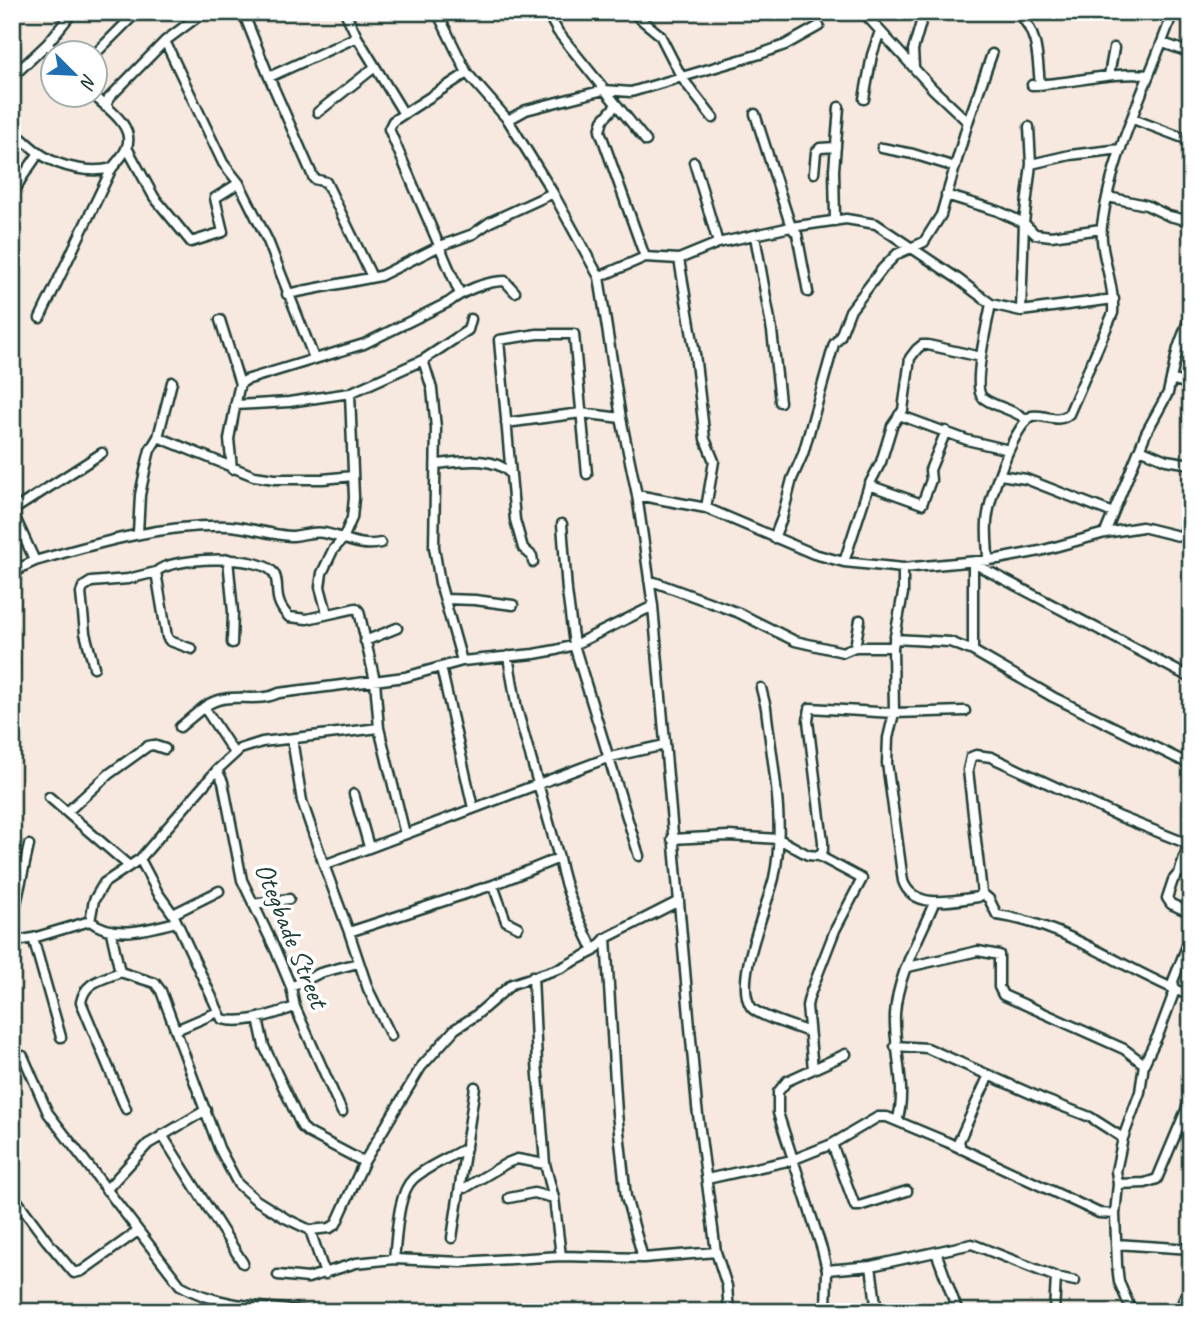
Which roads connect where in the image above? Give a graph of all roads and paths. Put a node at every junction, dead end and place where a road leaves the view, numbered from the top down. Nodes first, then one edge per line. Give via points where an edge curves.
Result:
1 (74, 12) edge
2 (137, 12) edge
3 (204, 12) edge
4 (243, 12) edge
5 (345, 12) edge
6 (437, 12) edge
7 (547, 12) edge
8 (632, 12) edge
9 (863, 12) edge
10 (924, 12) edge
11 (1018, 12) edge
12 (1173, 12) edge
13 (819, 26) dead end
14 (880, 31) junction
15 (357, 37) junction
16 (52, 38) edge
17 (108, 41) edge
18 (165, 41) junction
19 (1163, 43) junction
20 (1114, 48) dead end
21 (1191, 52) edge
22 (38, 53) edge
23 (992, 54) dead end
24 (375, 67) junction
25 (914, 67) junction
26 (467, 73) junction
27 (1110, 75) junction
28 (1149, 75) junction
29 (269, 77) junction
30 (12, 78) edge
31 (682, 78) junction
32 (604, 90) junction
33 (864, 99) dead end
34 (108, 101) edge
35 (616, 105) junction
36 (839, 107) dead end
37 (107, 108) edge
38 (318, 112) dead end
39 (404, 114) junction
40 (755, 114) dead end
41 (713, 118) dead end
42 (1133, 119) junction
43 (508, 120) junction
44 (968, 122) junction
45 (1029, 127) dead end
46 (12, 130) edge
47 (646, 141) dead end
48 (1191, 141) edge
49 (835, 147) junction
50 (127, 148) junction
51 (882, 148) dead end
52 (1121, 149) junction
53 (39, 153) junction
54 (694, 162) dead end
55 (1031, 164) junction
56 (955, 167) junction
57 (112, 168) junction
58 (814, 173) dead end
59 (239, 183) junction
60 (553, 193) junction
61 (946, 195) junction
62 (12, 197) edge
63 (1108, 197) junction
64 (1186, 220) dead end
65 (835, 221) junction
66 (1024, 223) junction
67 (790, 227) junction
68 (1101, 229) junction
69 (755, 236) junction
70 (719, 243) junction
71 (440, 246) junction
72 (911, 247) junction
73 (645, 257) junction
74 (678, 260) junction
75 (372, 276) junction
76 (599, 277) junction
77 (515, 292) dead end
78 (808, 292) dead end
79 (288, 294) junction
80 (460, 294) junction
81 (1114, 299) junction
82 (991, 304) junction
83 (1021, 311) junction
84 (1191, 313) edge
85 (40, 318) dead end
86 (471, 318) dead end
87 (220, 320) dead end
88 (981, 357) junction
89 (314, 358) junction
90 (423, 360) junction
91 (1171, 379) junction
92 (172, 382) dead end
93 (240, 384) junction
94 (1191, 384) edge
95 (350, 393) junction
96 (780, 402) dead end
97 (235, 405) junction
98 (581, 413) junction
99 (899, 415) junction
100 (621, 418) junction
101 (1027, 420) junction
102 (506, 423) junction
103 (947, 431) junction
104 (158, 438) junction
105 (1140, 449) junction
106 (1009, 450) junction
107 (102, 453) dead end
108 (436, 464) junction
109 (1191, 464) edge
110 (232, 469) junction
111 (511, 474) junction
112 (587, 474) dead end
113 (1000, 475) junction
114 (354, 476) junction
115 (869, 485) junction
116 (637, 495) junction
117 (705, 508) junction
118 (1191, 511) edge
119 (1113, 513) junction
120 (562, 524) dead end
121 (138, 533) junction
122 (1105, 533) junction
123 (774, 538) junction
124 (1187, 538) edge
125 (343, 539) junction
126 (381, 543) dead end
127 (228, 559) junction
128 (35, 561) junction
129 (988, 561) junction
130 (533, 562) dead end
131 (844, 562) junction
132 (973, 563) junction
133 (903, 568) junction
134 (156, 572) junction
135 (12, 577) edge
136 (649, 580) junction
137 (445, 599) junction
138 (513, 605) dead end
139 (653, 606) junction
140 (327, 613) junction
141 (860, 620) dead end
142 (397, 628) dead end
143 (365, 641) junction
144 (232, 643) dead end
145 (894, 643) junction
146 (574, 645) junction
147 (855, 647) junction
148 (192, 649) dead end
149 (973, 651) junction
150 (12, 652) edge
151 (508, 656) junction
152 (462, 661) junction
153 (14, 663) dead end
154 (94, 667) dead end
155 (441, 667) junction
156 (1191, 678) edge
157 (375, 681) junction
158 (761, 688) dead end
159 (204, 707) junction
160 (965, 711) dead end
161 (894, 713) junction
162 (180, 727) dead end
163 (379, 728) junction
164 (292, 739) junction
165 (666, 745) junction
166 (165, 749) dead end
167 (234, 753) junction
168 (610, 757) junction
169 (1191, 765) edge
170 (217, 770) junction
171 (538, 785) junction
172 (354, 794) dead end
173 (49, 797) dead end
174 (473, 808) junction
175 (67, 812) junction
176 (405, 834) junction
177 (672, 839) junction
178 (779, 839) junction
179 (1189, 840) edge
180 (29, 845) dead end
181 (369, 847) junction
182 (639, 856) dead end
183 (819, 856) junction
184 (559, 858) junction
185 (141, 859) junction
186 (128, 865) junction
187 (324, 865) junction
188 (493, 886) junction
189 (219, 891) dead end
190 (978, 897) junction
191 (289, 899) dead end
192 (679, 901) junction
193 (934, 903) junction
194 (253, 904) junction
195 (1191, 914) edge
196 (174, 918) junction
197 (90, 921) junction
198 (12, 922) edge
199 (518, 927) dead end
200 (111, 932) junction
201 (349, 932) junction
202 (1191, 936) edge
203 (33, 938) junction
204 (606, 938) junction
205 (12, 942) edge
206 (594, 951) junction
207 (358, 963) junction
208 (908, 967) junction
209 (120, 972) junction
210 (533, 976) junction
211 (291, 987) junction
212 (1175, 990) junction
213 (1191, 996) edge
214 (295, 1007) junction
215 (218, 1012) junction
216 (258, 1018) junction
217 (176, 1030) junction
218 (809, 1032) junction
219 (391, 1036) dead end
220 (61, 1037) dead end
221 (895, 1046) junction
222 (846, 1054) dead end
223 (23, 1056) dead end
224 (1144, 1063) junction
225 (813, 1069) junction
226 (989, 1075) junction
227 (475, 1087) dead end
228 (1191, 1098) edge
229 (126, 1109) dead end
230 (206, 1110) junction
231 (342, 1112) dead end
232 (1187, 1119) edge
233 (897, 1121) junction
234 (162, 1135) junction
235 (1123, 1138) junction
236 (832, 1144) junction
237 (466, 1148) junction
238 (961, 1149) junction
239 (792, 1160) junction
240 (364, 1162) junction
241 (545, 1164) junction
242 (707, 1179) junction
243 (1118, 1184) junction
244 (461, 1186) junction
245 (106, 1190) junction
246 (907, 1191) dead end
247 (12, 1194) edge
248 (509, 1198) dead end
249 (554, 1198) junction
250 (1115, 1214) junction
251 (310, 1230) junction
252 (138, 1231) junction
253 (452, 1238) dead end
254 (1116, 1244) junction
255 (1191, 1249) edge
256 (716, 1252) junction
257 (936, 1252) junction
258 (561, 1256) junction
259 (643, 1258) junction
260 (394, 1259) junction
261 (243, 1263) dead end
262 (871, 1266) junction
263 (827, 1270) junction
264 (325, 1274) junction
265 (278, 1275) dead end
266 (1056, 1277) junction
267 (1075, 1281) dead end
268 (1191, 1287) edge
269 (218, 1302) junction
270 (216, 1312) edge
271 (312, 1312) edge
272 (729, 1312) edge
273 (826, 1312) edge
274 (877, 1312) edge
275 (958, 1312) edge
276 (1054, 1312) edge
277 (1132, 1312) edge
278 (1182, 1312) edge

1 - 16 street
2 - 17 street
3 - 18 street
4 - 29 street
5 - 15 street
6 - 26 street
7 - 32 street
8 - 31 street via 660,35
9 - 14 street
10 - 25 street via 913,50
11 - 27 street via 1036,42 1036,85
12 - 19 street
13 - 31 street via 785,45
14 - 25 street
14 - 33 street
15 - 24 street
15 - 29 street
18 - 34 street
18 - 59 street via 223,163
19 - 21 street
19 - 28 street
20 - 27 street
22 - 30 street
23 - 44 street
24 - 38 street
24 - 39 street
25 - 44 street
26 - 39 street
26 - 43 street
27 - 28 street
28 - 42 street
29 - 75 street via 314,178 326,182
31 - 32 street via 631,92
31 - 41 street
32 - 35 street
32 - 43 street via 526,110
35 - 47 street
35 - 73 street via 600,131
36 - 49 street
37 - 50 street via 126,129
39 - 71 street via 391,124 390,132
40 - 67 street
42 - 48 street
42 - 52 street
43 - 60 street
44 - 56 street
45 - 55 street
46 - 53 street
49 - 58 street via 816,152
49 - 65 street
50 - 57 street
50 - 59 street via 154,197 191,242 223,232 215,198
51 - 56 street
52 - 55 street
52 - 63 street
53 - 57 street via 88,170
53 - 62 street
54 - 70 street
55 - 66 street
56 - 61 street
57 - 85 street
59 - 79 street
60 - 71 street
60 - 76 street
61 - 66 street
61 - 72 street via 930,234
63 - 64 street
63 - 68 street
65 - 67 street
65 - 72 street via 876,224
66 - 68 street via 1035,234 1051,236
66 - 83 street
67 - 69 street
67 - 78 street via 797,234
68 - 81 street
69 - 70 street
69 - 96 street
70 - 74 street
71 - 75 street
71 - 80 street
72 - 82 street
72 - 123 street via 883,268 846,318
73 - 74 street
73 - 76 street
74 - 117 street via 705,439 714,461
75 - 79 street
76 - 100 street
77 - 80 street via 501,281
79 - 89 street
80 - 89 street via 364,344
81 - 83 street
81 - 101 street via 1113,313 1069,414
82 - 83 street
82 - 88 street
84 - 91 street
86 - 90 street via 468,330
87 - 93 street
88 - 99 street via 922,345 910,358
88 - 101 street via 981,396
89 - 93 street
90 - 95 street
90 - 108 street via 432,389
91 - 94 street
91 - 105 street
92 - 104 street
93 - 97 street
95 - 97 street
95 - 114 street
97 - 110 street via 229,439
98 - 100 street
98 - 102 street
98 - 102 street via 574,334 537,334 499,340
98 - 112 street
99 - 103 street
99 - 115 street
100 - 116 street
101 - 106 street
102 - 111 street
103 - 106 street
103 - 115 street via 922,504
104 - 110 street
104 - 121 street via 150,450 140,495
105 - 109 street
105 - 119 street
106 - 113 street
107 - 128 street via 12,511
108 - 111 street via 491,462
108 - 137 street via 434,547
110 - 114 street via 275,479
111 - 130 street via 515,520 523,548
113 - 119 street via 1026,479
113 - 129 street via 987,520
114 - 125 street via 352,518
115 - 131 street
116 - 117 street
116 - 136 street
117 - 123 street
118 - 124 street
119 - 122 street
120 - 146 street
121 - 125 street via 229,526 292,536 312,531
121 - 128 street
122 - 124 street via 1142,527
122 - 129 street
123 - 131 street
125 - 126 street via 371,546
125 - 140 street via 322,573 320,587
127 - 134 street via 166,565
127 - 140 street via 272,572 278,602 289,617 307,619
127 - 144 street
128 - 135 street
129 - 132 street
131 - 133 street
132 - 133 street
132 - 149 street
132 - 156 street
133 - 145 street
134 - 148 street via 169,640
134 - 154 street via 91,582 81,589
136 - 139 street
136 - 147 street via 739,613 795,641 843,652
137 - 138 street
137 - 152 street
139 - 146 street
139 - 165 street
140 - 143 street via 356,608
141 - 147 street
142 - 143 street
143 - 157 street
145 - 147 street
145 - 149 street via 950,642
145 - 161 street
146 - 151 street
146 - 168 street
149 - 169 street via 1053,697
150 - 153 street
151 - 152 street
151 - 171 street
152 - 155 street
155 - 157 street
155 - 174 street
157 - 159 street via 271,697 226,697
157 - 163 street
158 - 178 street
159 - 162 street
159 - 167 street
160 - 161 street
161 - 183 street via 810,708 823,842
161 - 193 street via 887,763 903,881 910,892
163 - 164 street
163 - 176 street
164 - 167 street via 254,744
164 - 187 street via 302,801
165 - 168 street
165 - 177 street
166 - 175 street via 148,746
167 - 170 street
168 - 171 street
168 - 182 street
170 - 185 street
170 - 194 street, Otegbade Street via 242,880
171 - 174 street
171 - 184 street
172 - 181 street
173 - 175 street
174 - 176 street
175 - 186 street
176 - 181 street
177 - 178 street
177 - 192 street
178 - 183 street
178 - 218 street via 774,878 749,959 747,999 755,1011
179 - 190 street via 1118,816 991,757 976,755 968,770 982,888
179 - 195 street via 1167,899
180 - 198 street
181 - 187 street
183 - 218 street via 862,879 812,987 807,1006
184 - 188 street
184 - 206 street via 571,904
185 - 186 street
185 - 196 street
186 - 197 street via 104,883 94,900
187 - 201 street
188 - 199 street via 506,921
188 - 201 street
189 - 196 street
190 - 193 street
190 - 212 street via 987,896 997,915 1015,916 1059,933
191 - 194 street
192 - 204 street
192 - 242 street
193 - 208 street
194 - 211 street, Otegbade Street
196 - 200 street via 141,931
196 - 215 street
197 - 200 street
197 - 203 street
200 - 209 street
201 - 207 street
202 - 212 street via 1173,981
203 - 205 street
203 - 220 street
204 - 206 street
204 - 259 street via 626,1197
206 - 210 street
207 - 211 street
207 - 219 street
208 - 221 street via 895,1013
208 - 224 street via 978,951 999,955 1003,995 1124,1049
209 - 217 street via 158,986
209 - 229 street via 89,986 81,1002
210 - 240 street via 512,984 455,1029 421,1067
210 - 241 street
211 - 214 street, Otegbade Street
212 - 213 street
212 - 224 street
214 - 216 street
214 - 231 street, Otegbade Street
215 - 216 street via 228,1020
215 - 217 street
216 - 240 street via 264,1046 302,1127
217 - 230 street
218 - 225 street
221 - 226 street via 927,1048
221 - 233 street via 901,1105
222 - 225 street
223 - 245 street via 48,1114
224 - 235 street via 1140,1092
225 - 239 street via 787,1081 777,1096
226 - 235 street via 1090,1117
226 - 238 street via 959,1141
227 - 237 street
228 - 232 street
230 - 234 street
230 - 251 street via 238,1184 256,1200
232 - 243 street via 1157,1179
233 - 236 street via 878,1117
233 - 238 street
234 - 245 street
234 - 261 street
235 - 243 street
236 - 239 street
236 - 246 street via 855,1206
237 - 244 street
237 - 260 street via 418,1175 406,1188
238 - 250 street via 1100,1213
239 - 242 street
239 - 263 street
240 - 251 street via 336,1224
241 - 244 street via 517,1159 466,1188
241 - 249 street
242 - 256 street
243 - 250 street
244 - 253 street
245 - 252 street
247 - 252 street via 75,1273
248 - 249 street via 534,1193
249 - 258 street
250 - 254 street
251 - 264 street
252 - 269 street via 180,1285
254 - 255 street
254 - 277 street via 1119,1282
256 - 259 street
256 - 272 street via 727,1286
257 - 262 street
257 - 266 street via 972,1244
257 - 275 street
258 - 259 street
258 - 260 street via 461,1262
260 - 264 street via 356,1263
262 - 263 street
262 - 274 street
263 - 273 street
264 - 265 street via 303,1278
266 - 267 street
266 - 276 street
268 - 278 street
269 - 270 street
269 - 271 street

